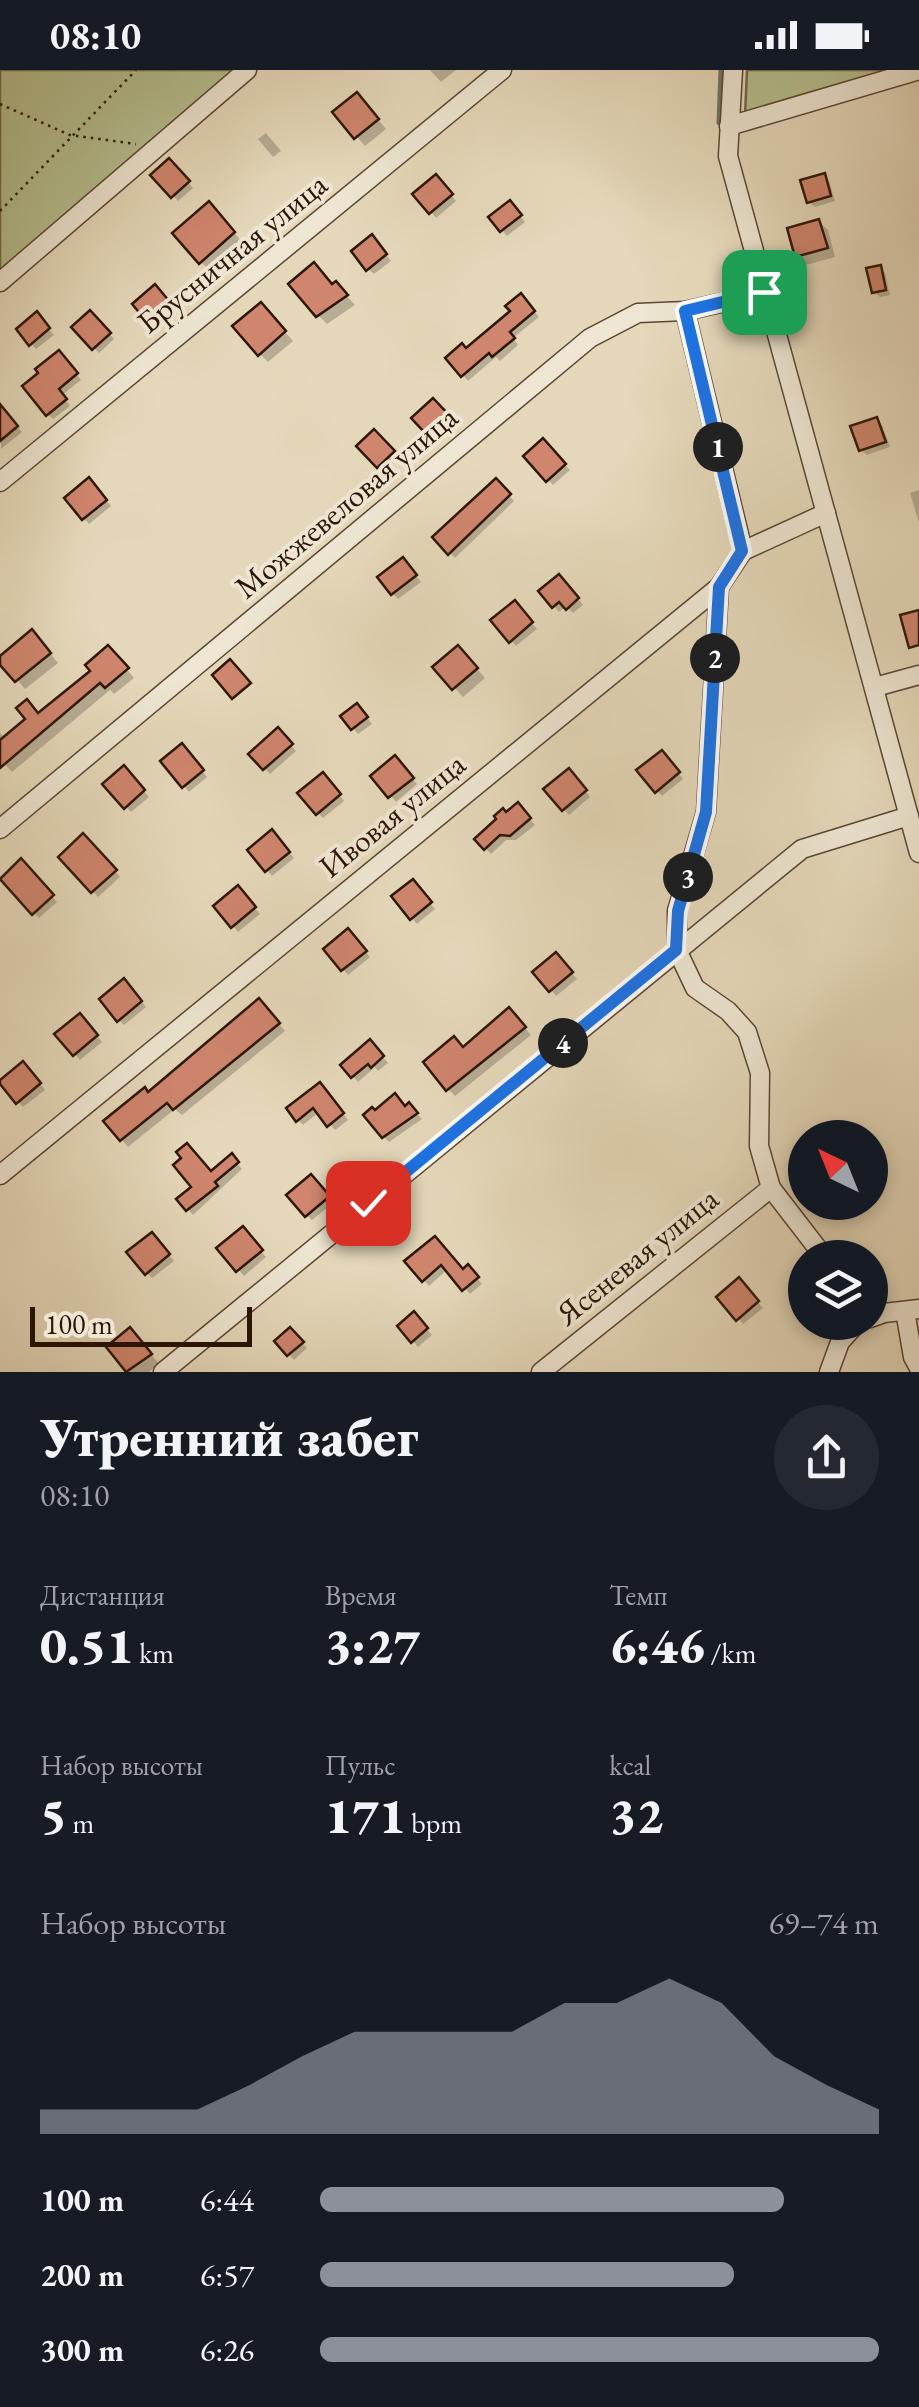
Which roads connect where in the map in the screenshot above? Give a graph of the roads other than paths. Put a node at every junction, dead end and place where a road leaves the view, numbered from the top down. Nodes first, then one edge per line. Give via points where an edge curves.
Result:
1 (247, 70) edge
2 (502, 70) edge
3 (733, 70) edge
4 (919, 70) edge
5 (730, 126) junction
6 (0, 282) edge
7 (764, 292) junction
8 (685, 311) junction
9 (0, 482) edge
10 (826, 513) junction
11 (742, 551) junction
12 (719, 587) junction
13 (919, 675) edge
14 (875, 687) junction
15 (909, 816) junction
16 (0, 829) edge
17 (919, 853) edge
18 (676, 950) junction
19 (0, 1175) edge
20 (771, 1188) junction
21 (810, 1240) edge
22 (912, 1310) edge
23 (842, 1340) edge
24 (919, 1368) edge
25 (163, 1372) edge
26 (541, 1372) edge
27 (828, 1372) edge

1 - 6 street
2 - 9 street, Брусничная улица
3 - 5 street
4 - 5 street
5 - 7 street via 728,156
7 - 8 street, Можжевеловая улица
7 - 10 street
8 - 11 street
8 - 16 street, Можжевеловая улица via 638,313 590,338
10 - 11 street
10 - 14 street
11 - 12 street, Ивовая улица
12 - 18 street via 706,812 678,911
12 - 19 street, Ивовая улица
13 - 14 street
14 - 15 street
15 - 17 street
15 - 18 street via 802,849
18 - 20 street via 695,988 747,1032 760,1073 760,1146
18 - 25 street
20 - 21 street
20 - 26 street, Ясеневая улица
22 - 24 street
23 - 27 street

